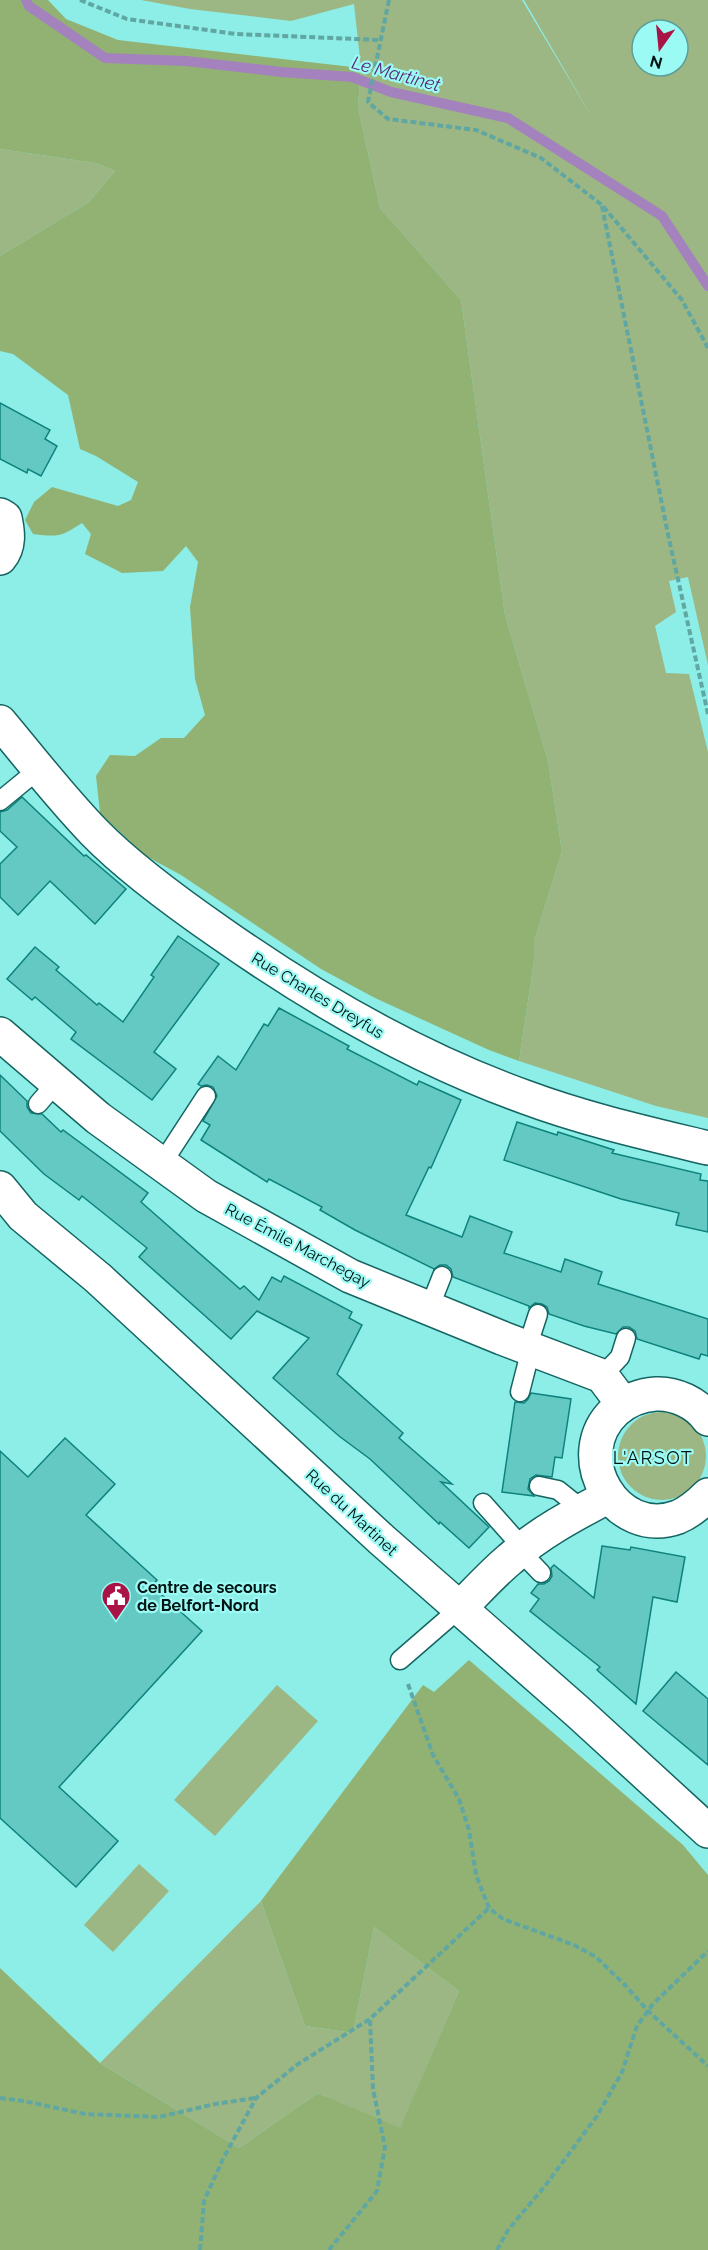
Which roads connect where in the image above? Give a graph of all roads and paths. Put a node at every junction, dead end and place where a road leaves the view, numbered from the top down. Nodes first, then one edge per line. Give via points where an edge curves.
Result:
1 (80, 0) edge
2 (389, 0) edge
3 (379, 40) junction
4 (602, 205) junction
5 (708, 348) edge
6 (0, 514) edge
7 (0, 558) edge
8 (708, 714) edge
9 (0, 722) edge
10 (39, 769) junction
11 (0, 801) edge
12 (0, 1034) edge
13 (206, 1096) dead end
14 (708, 1148) edge
15 (161, 1165) junction
16 (0, 1188) edge
17 (12, 1211) edge
18 (442, 1276) dead end
19 (429, 1309) junction
20 (538, 1314) dead end
21 (626, 1338) dead end
22 (529, 1348) junction
23 (602, 1376) junction
24 (520, 1392) dead end
25 (623, 1404) junction
26 (708, 1419) edge
27 (539, 1486) dead end
28 (483, 1503) dead end
29 (596, 1503) junction
30 (703, 1511) edge
31 (528, 1558) junction
32 (460, 1608) junction
33 (400, 1660) joint
34 (708, 1831) edge
35 (489, 1908) junction
36 (708, 1952) edge
37 (648, 2011) junction
38 (370, 2019) junction
39 (708, 2066) edge
40 (0, 2098) edge
41 (256, 2098) junction
42 (200, 2250) edge
43 (329, 2250) edge
44 (497, 2250) edge

1 - 3 path via 127,19 236,34
2 - 3 path
3 - 4 path via 368,102 388,119 476,130 541,158
4 - 5 path via 682,300
4 - 8 path
6 - 7 street via 5,518 9,535
9 - 10 street, Rue Charles Dreyfus
10 - 11 lane
10 - 14 street, Rue Charles Dreyfus via 96,834 193,914 251,955 384,1035 523,1097
12 - 15 street, Rue Émile Marchegay via 47,1093 98,1118
13 - 15 lane
15 - 19 street, Rue Émile Marchegay via 206,1196 350,1276
16 - 17 street, Rue du Martinet
17 - 32 street, Rue du Martinet via 98,1278
18 - 19 lane
19 - 22 street, Rue Émile Marchegay
20 - 22 lane
21 - 23 lane via 620,1357
22 - 23 street, Rue Émile Marchegay
22 - 24 lane
23 - 25 street
25 - 26 street via 643,1395 665,1394 686,1400
25 - 29 street via 608,1418 598,1437
27 - 29 lane
28 - 31 lane
29 - 30 street via 658,1520
29 - 31 street
31 - 32 street via 500,1568
32 - 33 lane
32 - 34 street, Rue du Martinet
33 - 35 path via 433,1755 459,1799 476,1875
35 - 37 path via 502,1919 597,1957
35 - 38 path
36 - 37 path
37 - 39 path
37 - 44 path via 637,2026 622,2072 597,2116 508,2230
38 - 41 path via 298,2064
38 - 43 path via 374,2089 385,2147 377,2191
40 - 41 path via 86,2114 159,2117
41 - 42 path via 204,2201

